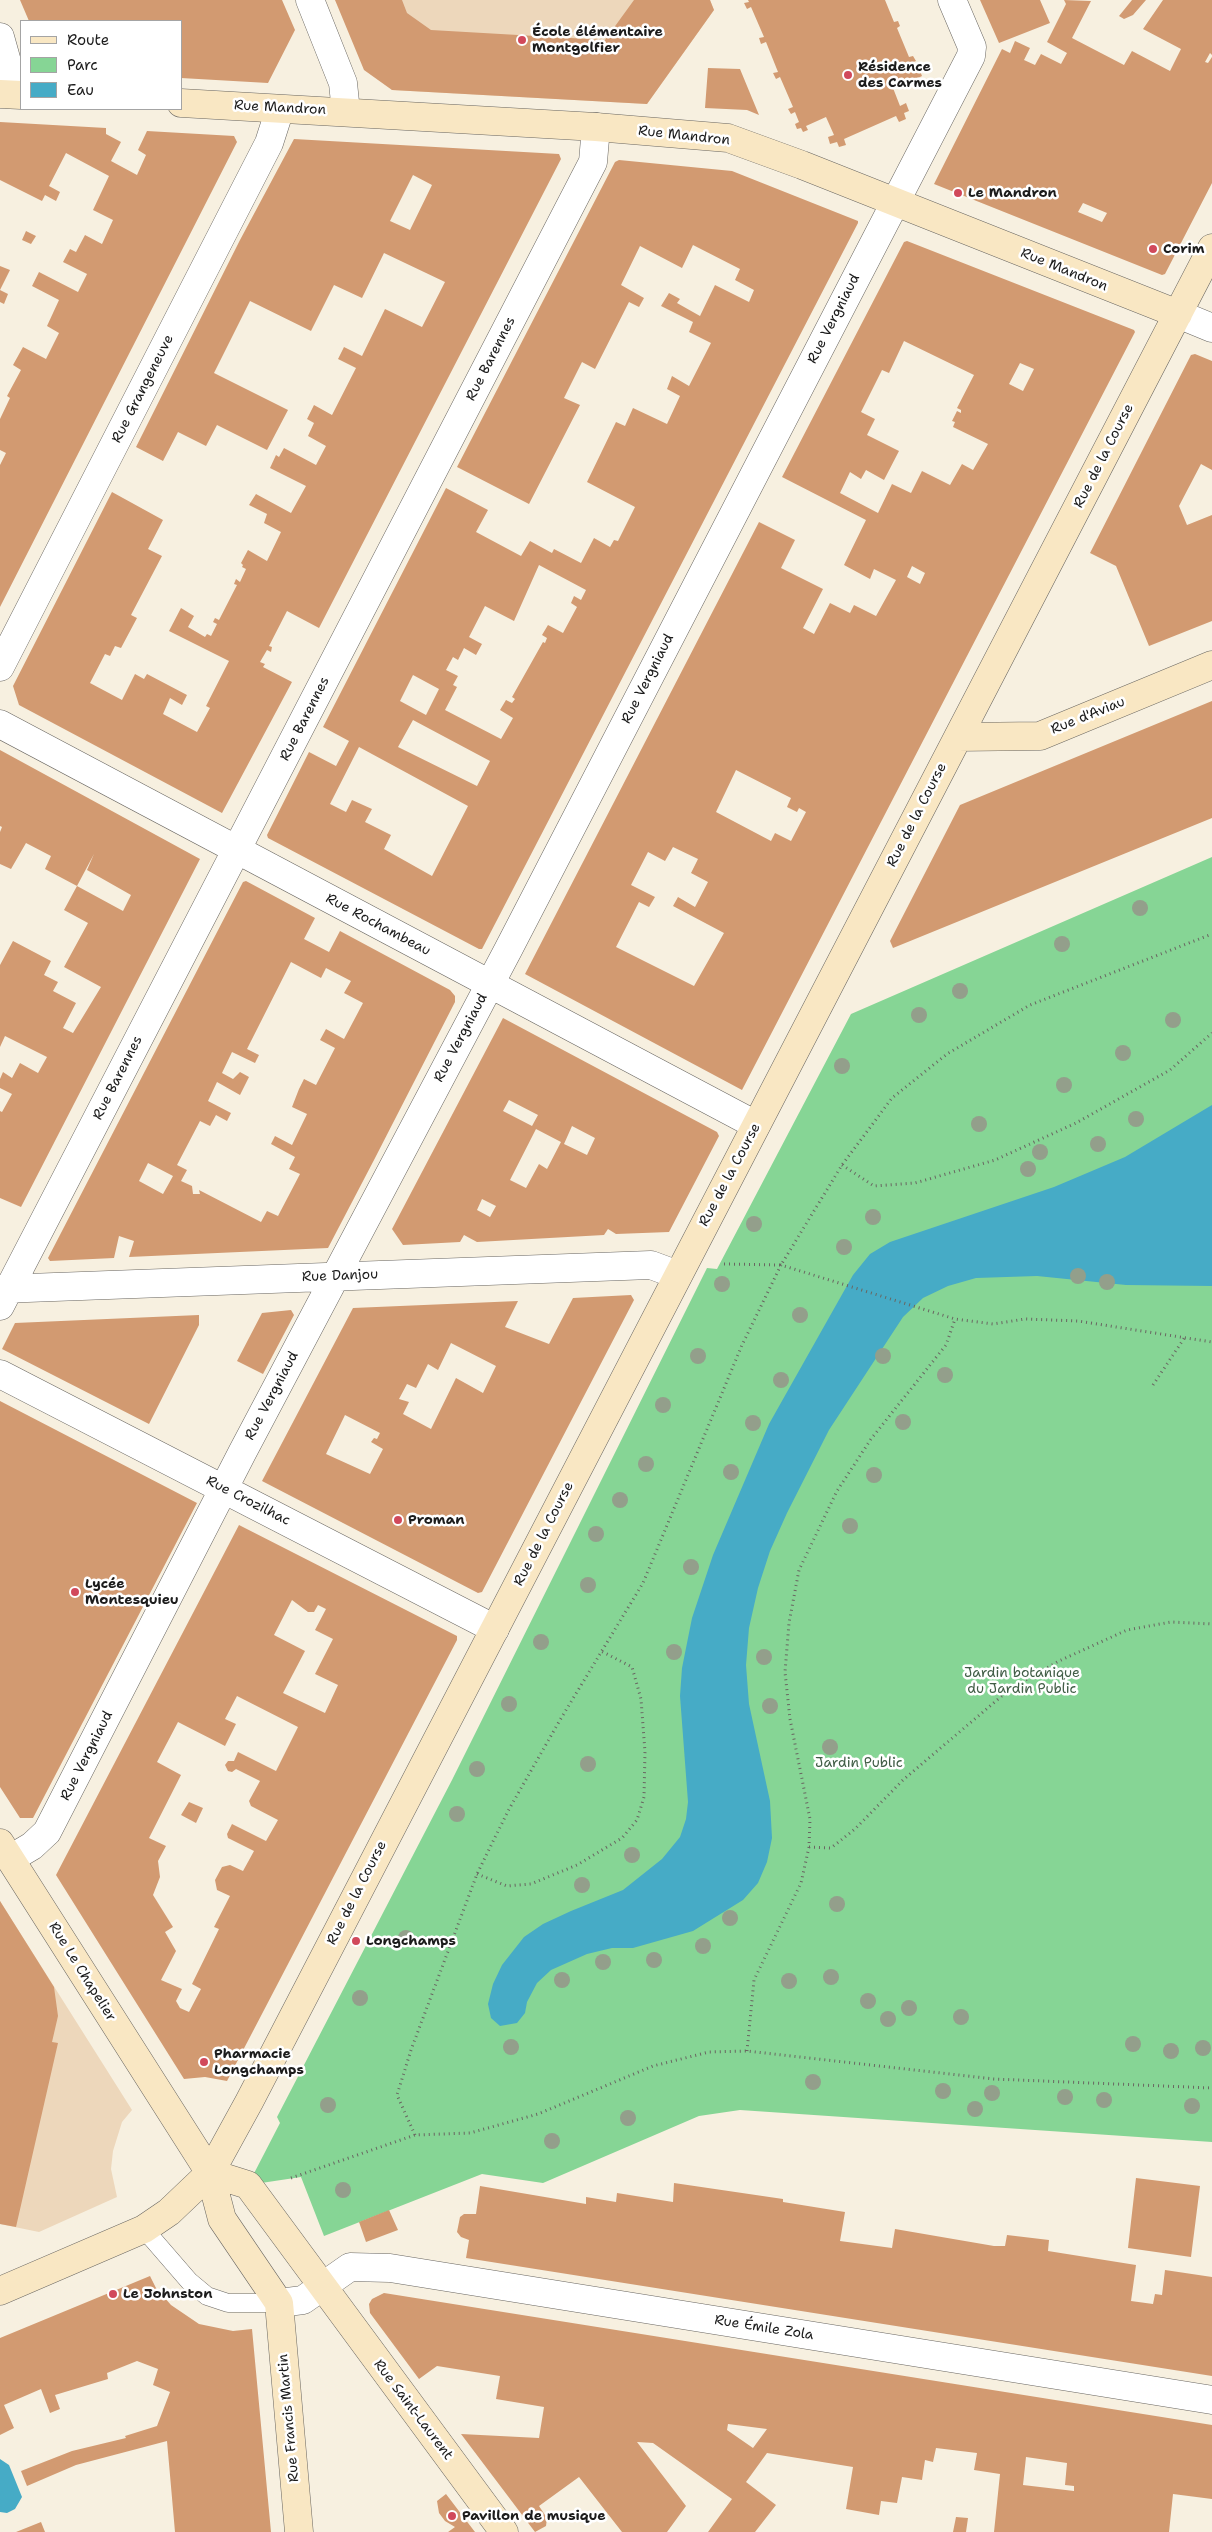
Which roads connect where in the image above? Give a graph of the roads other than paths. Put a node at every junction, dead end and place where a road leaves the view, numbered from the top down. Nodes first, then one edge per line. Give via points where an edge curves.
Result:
1 (310, 0) edge
2 (952, 0) edge
3 (0, 37) edge
4 (10, 94) edge
5 (182, 103) edge
6 (277, 108) junction
7 (346, 112) junction
8 (596, 127) junction
9 (896, 203) junction
10 (1212, 248) edge
11 (1178, 314) junction
12 (1212, 328) edge
13 (1212, 665) edge
14 (0, 667) edge
15 (0, 724) edge
16 (958, 738) junction
17 (237, 850) junction
18 (490, 984) junction
19 (756, 1126) junction
20 (678, 1274) junction
21 (336, 1277) junction
22 (3, 1295) edge
23 (0, 1374) edge
24 (224, 1489) junction
25 (495, 1629) junction
26 (5, 1851) edge
27 (210, 2173) junction
28 (144, 2229) junction
29 (322, 2287) junction
30 (0, 2291) edge
31 (279, 2303) junction
32 (1212, 2400) edge
33 (299, 2532) edge
34 (504, 2532) edge

1 - 7 street via 343,83
2 - 9 street, Rue Vergniaud via 972,47 971,56
3 - 4 street via 7,62
5 - 6 street, Rue Mandron
6 - 7 street, Rue Mandron
6 - 14 street, Rue Grangeneuve via 270,143
7 - 8 street, Rue Mandron
8 - 9 street, Rue Mandron via 728,138
8 - 17 street, Rue Barennes via 593,162
9 - 11 street, Rue Mandron
9 - 18 street, Rue Vergniaud
10 - 11 street, Rue de la Course
11 - 12 street, Rue Mandron
11 - 16 street, Rue de la Course
13 - 16 street, Rue d'Aviau via 1040,736
15 - 17 street, Rue Rochambeau
16 - 19 street, Rue de la Course
17 - 18 street, Rue Rochambeau
17 - 22 street, Rue Barennes
18 - 19 street, Rue Rochambeau
18 - 21 street, Rue Vergniaud
19 - 20 street, Rue de la Course
20 - 21 street, Rue Danjou via 652,1265
20 - 25 street, Rue de la Course
21 - 22 street, Rue Danjou
21 - 24 street, Rue Vergniaud
23 - 24 street, Rue Crozilhac
24 - 25 street, Rue Crozilhac
24 - 26 street, Rue Vergniaud via 47,1832 32,1846
25 - 27 street, Rue de la Course
26 - 27 street, Rue Le Chapelier
27 - 28 street, Rue de la Course via 169,2212
27 - 29 street, Rue Saint-Laurent via 248,2185
27 - 31 street, Rue Le Chapelier via 222,2219
28 - 30 street, Rue de la Course
28 - 31 lane via 189,2281 207,2296 228,2303
29 - 31 street, Rue Émile Zola via 302,2300
29 - 32 street, Rue Émile Zola via 350,2267 390,2268
29 - 34 street, Rue Saint-Laurent
31 - 33 street, Rue Francis Martin

